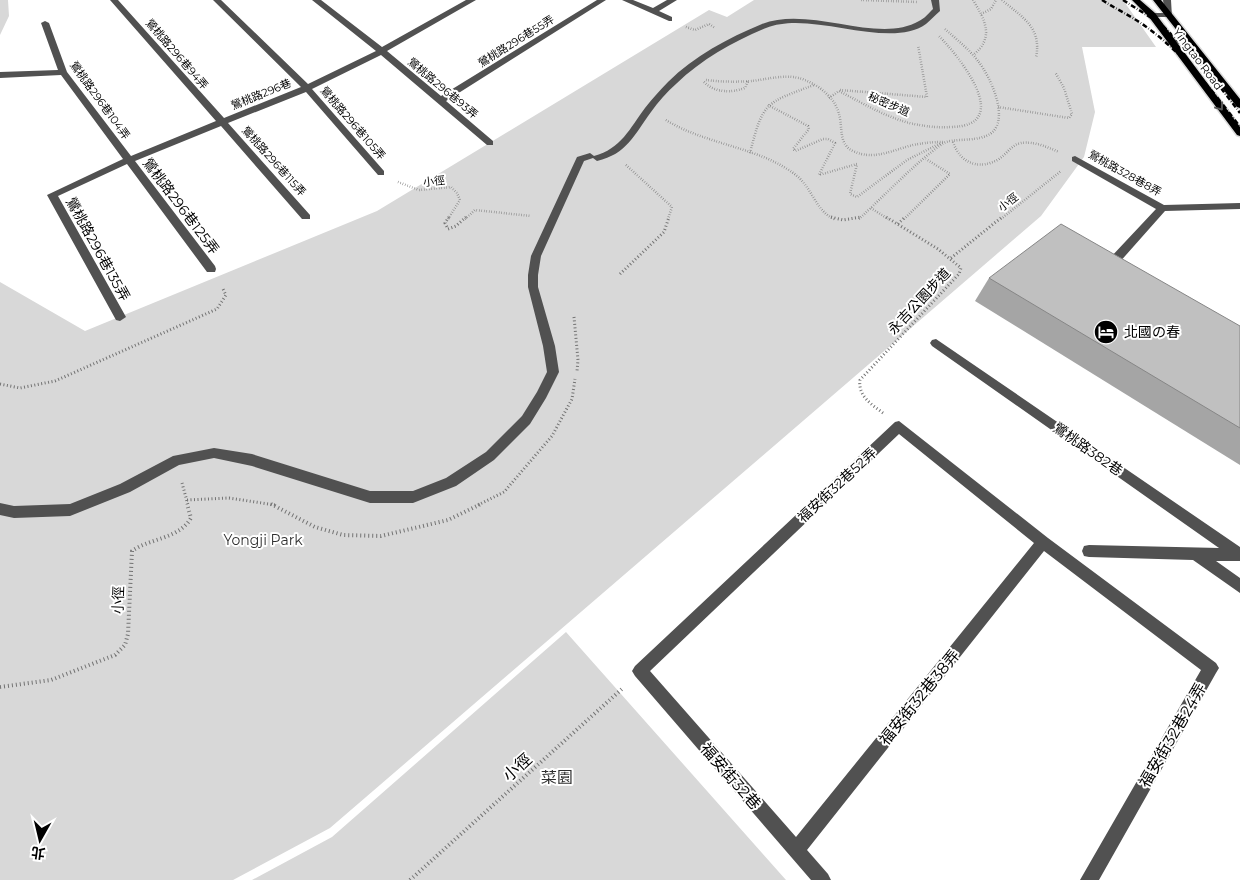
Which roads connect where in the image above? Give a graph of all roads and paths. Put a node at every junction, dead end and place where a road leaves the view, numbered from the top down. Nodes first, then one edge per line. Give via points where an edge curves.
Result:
1 (114, 0) edge
2 (216, 0) edge
3 (316, 0) edge
4 (472, 0) edge
5 (602, 0) edge
6 (626, 0) edge
7 (672, 0) edge
8 (861, 0) edge
9 (935, 0) edge
10 (973, 0) edge
11 (996, 0) edge
12 (1002, 0) edge
13 (1136, 0) edge
14 (1157, 0) edge
15 (1167, 0) edge
16 (920, 1) dead end
17 (652, 11) junction
18 (980, 14) junction
19 (1152, 15) junction
20 (1170, 15) junction
21 (932, 17) junction
22 (669, 19) dead end
23 (46, 23) dead end
24 (919, 26) junction
25 (382, 51) junction
26 (973, 55) junction
27 (1036, 58) dead end
28 (63, 72) junction
29 (1055, 72) dead end
30 (0, 75) edge
31 (748, 81) junction
32 (814, 85) junction
33 (308, 88) junction
34 (839, 91) junction
35 (829, 98) junction
36 (441, 100) junction
37 (768, 105) junction
38 (1240, 106) edge
39 (998, 107) junction
40 (649, 109) junction
41 (222, 122) junction
42 (1240, 133) edge
43 (944, 142) junction
44 (953, 142) junction
45 (490, 143) dead end
46 (750, 153) junction
47 (612, 154) junction
48 (926, 159) junction
49 (129, 160) junction
50 (1076, 160) junction
51 (381, 173) joint
52 (52, 195) joint
53 (1240, 206) edge
54 (871, 208) junction
55 (1162, 208) junction
56 (306, 217) dead end
57 (552, 218) junction
58 (898, 224) junction
59 (951, 258) junction
60 (1114, 262) edge
61 (211, 269) joint
62 (620, 274) dead end
63 (120, 316) dead end
64 (936, 343) dead end
65 (0, 384) edge
66 (899, 426) junction
67 (177, 460) junction
68 (0, 509) edge
69 (1043, 542) junction
70 (1089, 551) dead end
71 (1195, 554) junction
72 (1240, 555) edge
73 (1240, 586) edge
74 (640, 671) junction
75 (0, 687) edge
76 (795, 851) junction
77 (410, 880) edge
78 (822, 880) edge
79 (1089, 880) edge

1 - 41 street, 鶯桃路296巷94弄
2 - 33 street, 鶯桃路296巷105弄
3 - 25 street, 鶯桃路296巷93弄
4 - 25 street, 鶯桃路296巷
5 - 36 street, 鶯桃路296巷55弄
6 - 17 street
7 - 17 street
8 - 16 path
9 - 21 street via 937,9
10 - 18 path
11 - 18 path via 991,8
12 - 27 path via 1036,32 1039,42
13 - 19 main road, Yingtao Road
14 - 20 main road, Yingtao Road
15 - 20 street
17 - 22 street
18 - 26 path via 986,24 986,38 982,50
19 - 20 street
19 -> 42 main road, Yingtao Road
20 - 38 main road, Yingtao Road
21 - 24 street
21 - 26 path
23 - 28 street, 鶯桃路296巷104弄
24 - 34 path via 927,97
24 - 34 path, 秘密步道 via 947,43 972,77 980,103 980,114 973,123 960,126 919,125 885,114
24 - 40 street via 884,30 792,20 768,24 719,46 674,80
25 - 33 street, 鶯桃路296巷
25 - 36 street, 鶯桃路296巷93弄
26 - 39 path via 996,90
28 - 30 street
28 - 49 street, 鶯桃路296巷104弄
29 - 39 path via 1067,96 1072,114 1069,118
31 - 31 path via 726,82 704,80 713,89 727,91 745,88
31 - 32 path via 786,77
32 - 35 path
32 - 37 path
33 - 41 street, 鶯桃路296巷
33 - 51 street, 鶯桃路296巷105弄
34 - 35 path
35 - 43 path via 837,107 843,143 858,152 878,154 916,144
36 - 45 street, 鶯桃路296巷93弄
37 - 43 path via 808,126 793,149 795,151 823,139 833,141 834,146 819,175 858,164 850,194 854,197 921,150
37 - 46 path via 759,121
39 - 44 path via 997,127 991,134
40 - 46 path via 683,131
40 - 47 street
41 - 49 street, 鶯桃路296巷
41 - 56 street, 鶯桃路296巷115弄
43 - 44 path
43 - 48 path
44 - 50 path via 956,154 972,164 994,162 1018,144 1028,143
46 - 54 path via 780,164 799,176 828,217 845,221 859,219
47 - 57 street via 580,159
47 - 62 path via 672,208 664,232
48 - 54 path
48 - 58 path via 950,174
49 - 52 street, 鶯桃路296巷
49 - 61 street, 鶯桃路296巷125弄
50 - 55 street, 鶯桃路328巷8弄
50 - 59 path, 小徑
51 - 57 path, 小徑 via 422,192 451,187 460,200 445,223 448,230 455,228 475,210
52 - 63 street, 鶯桃路296巷135弄
53 - 55 street
54 - 58 path, 永吉公園步道
55 - 60 street
57 - 67 street via 536,256 533,287 553,372 526,420 490,456 451,482 413,497 370,497 252,460 214,453
58 - 59 path, 永吉公園步道
59 - 66 path, 永吉公園步道 via 961,268 959,274 860,380 861,394
61 - 65 path via 226,295 217,309 55,381 30,387
64 - 72 street, 鶯桃路382巷
66 - 69 street
66 - 74 street, 福安街32巷52弄
67 - 68 street via 125,488 70,510 14,512
67 - 75 path, 小徑 via 191,518 182,530 138,545 132,551 125,645 115,655 51,680
69 - 76 street, 福安街32巷38弄
69 - 79 street, 福安街32巷24弄 via 1211,668
70 - 71 street, 鶯桃路382巷
71 - 72 street, 鶯桃路382巷
71 - 73 street
74 - 76 street, 福安街32巷
74 - 77 path, 小徑
76 - 78 street, 福安街32巷

